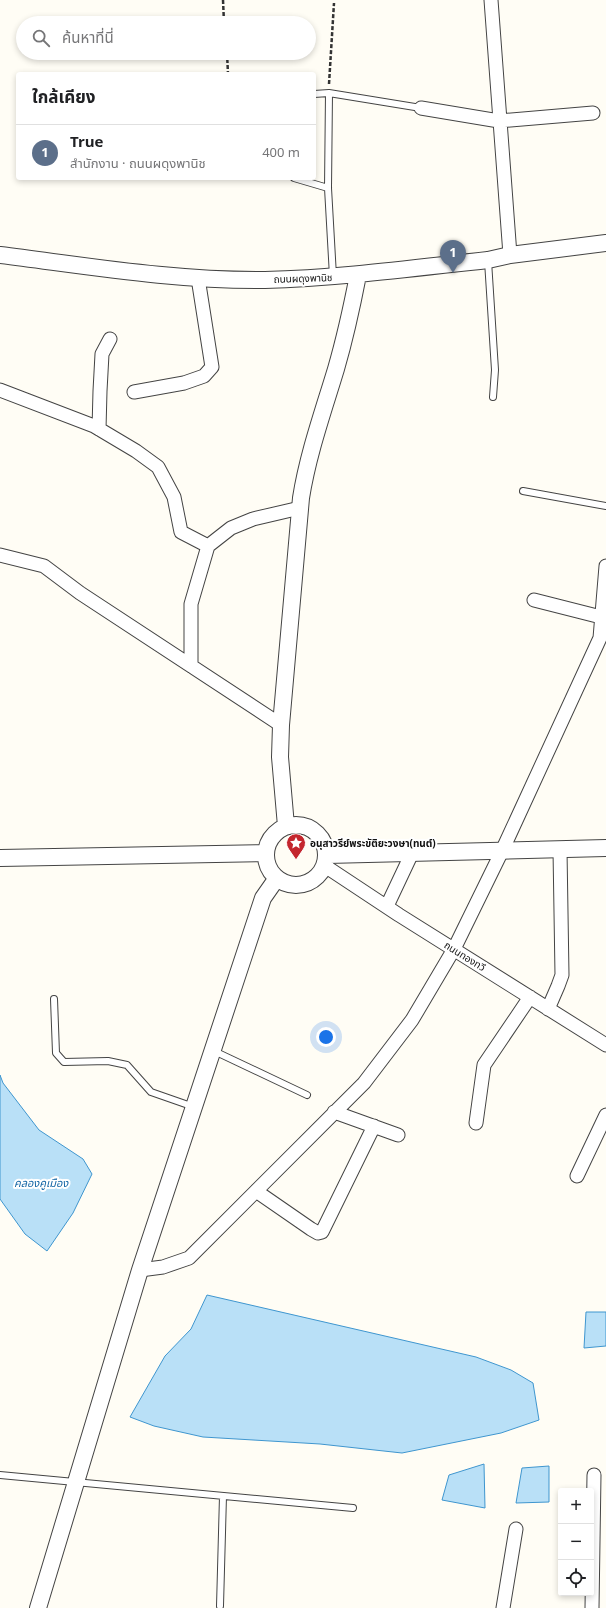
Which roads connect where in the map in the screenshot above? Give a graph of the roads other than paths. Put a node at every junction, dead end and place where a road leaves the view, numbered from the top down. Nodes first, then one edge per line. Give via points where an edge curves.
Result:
1 (491, 0) edge
2 (329, 93) junction
3 (316, 94) edge
4 (421, 108) joint
5 (593, 113) dead end
6 (499, 121) junction
7 (301, 180) edge
8 (328, 188) junction
9 (606, 243) edge
10 (0, 255) edge
11 (510, 255) junction
12 (488, 260) junction
13 (358, 274) junction
14 (333, 277) junction
15 (198, 278) junction
16 (110, 339) dead end
17 (0, 390) edge
18 (134, 392) dead end
19 (493, 397) dead end
20 (99, 429) junction
21 (523, 491) dead end
22 (606, 506) edge
23 (300, 508) junction
24 (208, 546) junction
25 (0, 555) edge
26 (606, 566) edge
27 (534, 600) dead end
28 (601, 617) junction
29 (603, 637) edge
30 (191, 666) junction
31 (281, 725) junction
32 (286, 826) junction
33 (606, 848) edge
34 (560, 850) junction
35 (502, 851) junction
36 (266, 853) junction
37 (412, 853) junction
38 (0, 858) edge
39 (326, 860) junction
40 (277, 878) junction
41 (387, 906) junction
42 (454, 949) junction
43 (530, 997) junction
44 (54, 999) dead end
45 (548, 1009) junction
46 (606, 1045) edge
47 (212, 1050) junction
48 (307, 1095) dead end
49 (194, 1106) junction
50 (334, 1112) junction
51 (606, 1115) edge
52 (476, 1123) dead end
53 (374, 1126) junction
54 (398, 1135) dead end
55 (577, 1176) dead end
56 (256, 1191) junction
57 (140, 1270) junction
58 (0, 1475) edge
59 (594, 1476) dead end
60 (76, 1481) junction
61 (223, 1496) junction
62 (353, 1508) dead end
63 (516, 1529) dead end
64 (220, 1606) dead end
65 (38, 1608) edge
66 (503, 1608) edge
67 (592, 1608) edge

1 - 6 street
2 - 3 lane
2 - 4 lane
2 - 8 lane
4 - 6 street
5 - 6 street
6 - 11 street
7 - 8 lane
8 - 14 lane
9 - 11 street, ถนนผดุงพานิช
10 - 15 street, ถนนผดุงพานิช
11 - 12 street, ถนนผดุงพานิช
12 - 13 street, ถนนผดุงพานิช
12 - 19 lane via 495,370
13 - 14 street, ถนนผดุงพานิช
13 - 23 street via 337,367 305,473
14 - 15 street, ถนนผดุงพานิช via 264,280
15 - 18 street via 212,367 204,376 184,383
16 - 20 street via 102,354
17 - 20 street
20 - 24 street via 158,467 174,497 181,532
21 - 22 lane
23 - 24 street via 253,518 231,528
23 - 31 street
24 - 30 street via 191,604
25 - 30 street via 44,566 80,593
26 - 28 street
27 - 28 street
28 - 29 street
29 - 35 street
30 - 31 street
31 - 32 street via 280,757
32 - 36 street via 274,834 268,843
32 - 39 street via 300,825 311,828 321,837 326,847
33 - 34 street
34 - 35 street
34 - 45 street via 562,975
35 - 37 street
35 - 42 street
36 - 38 street
36 - 40 street via 270,870
37 - 39 street
37 - 41 street
39 - 40 street via 320,873 313,880 303,884 286,883
39 - 41 street, ถนนทองทวี
40 - 47 street via 263,898
41 - 42 street, ถนนทองทวี
42 - 43 street, ถนนทองทวี
42 - 50 street via 412,1020 364,1083
43 - 45 street, ถนนทองทวี
43 - 52 street via 484,1064
44 - 49 lane via 56,1053 64,1062 108,1061 127,1064 152,1092
45 - 46 street, ถนนทองทวี
47 - 48 lane
47 - 49 street
49 - 57 street
50 - 53 street
50 - 56 street
51 - 55 street
53 - 54 street
53 - 56 street via 322,1232 318,1233 311,1229
56 - 57 street via 189,1258
57 - 60 street
58 - 60 lane
59 - 67 street
60 - 61 lane
60 - 65 street
61 - 62 lane
61 - 64 lane
63 - 66 street

